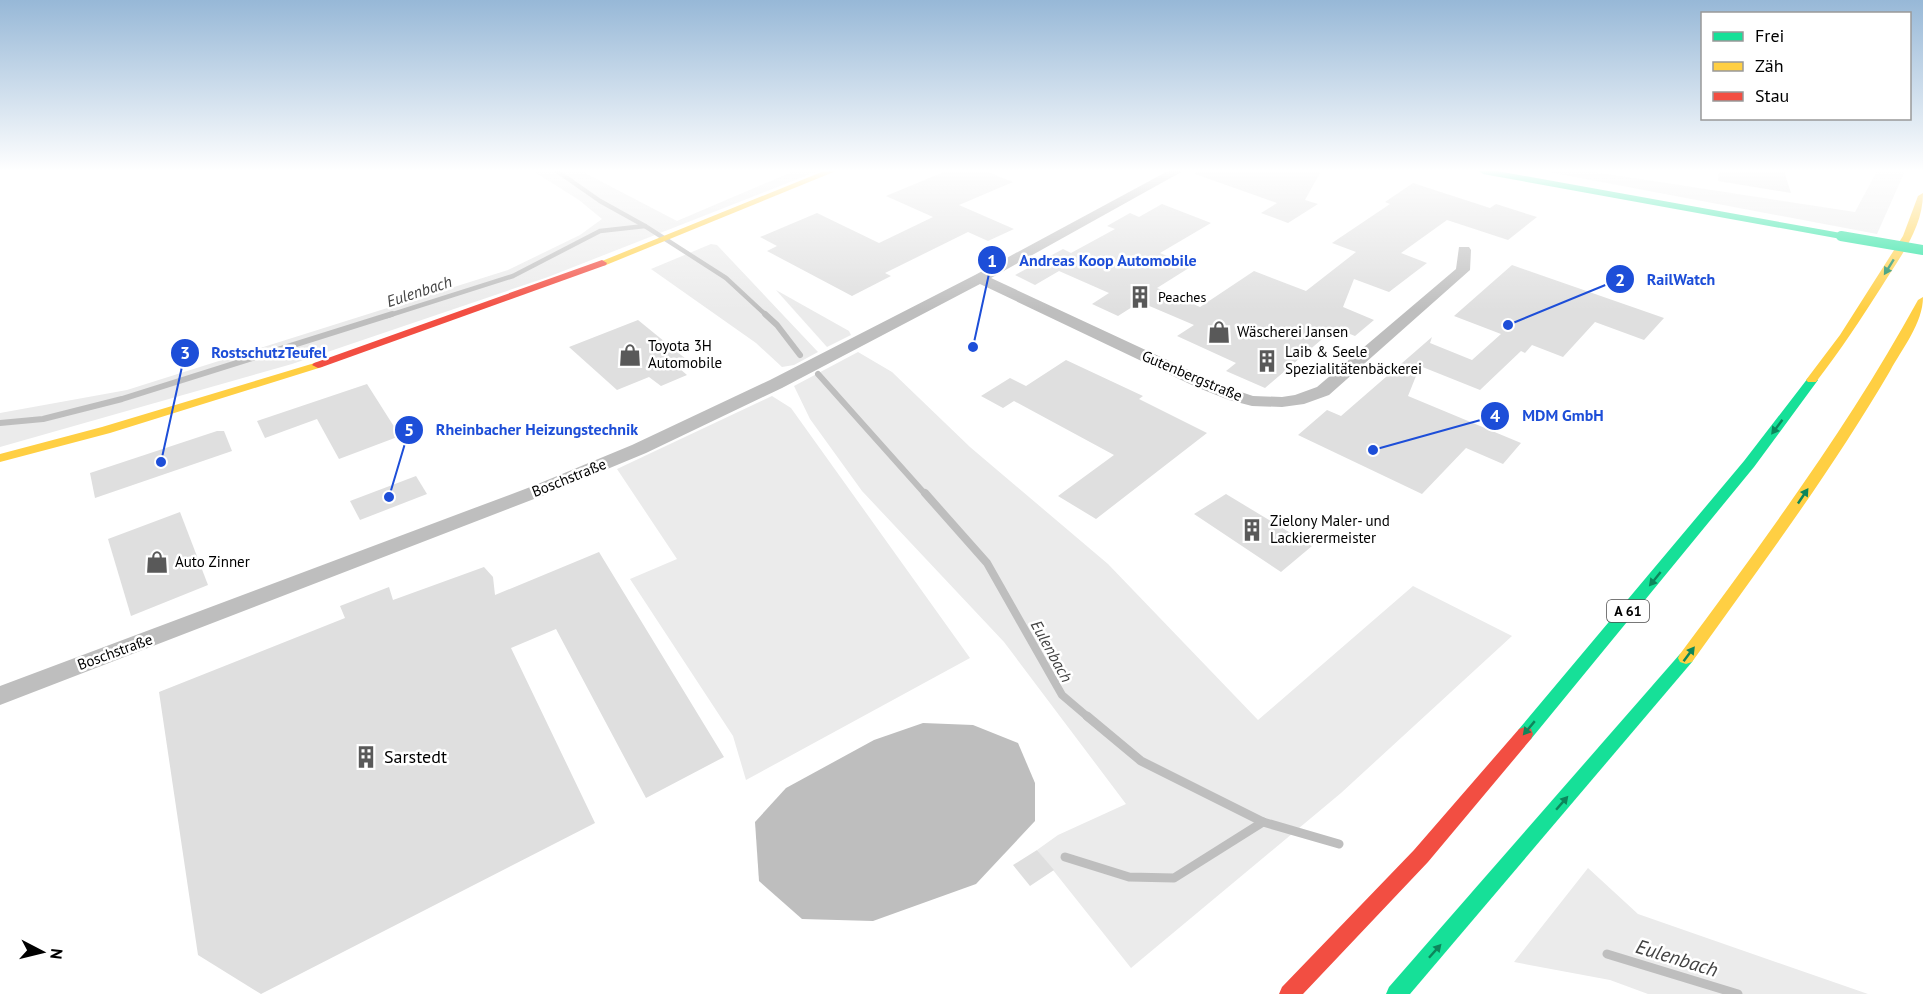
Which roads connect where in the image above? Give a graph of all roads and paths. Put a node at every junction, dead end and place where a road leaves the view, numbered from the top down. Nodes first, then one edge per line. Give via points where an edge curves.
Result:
1 (721, 217) edge
2 (1092, 217) edge
3 (1738, 217) edge
4 (1915, 217) edge
5 (1464, 250) dead end
6 (1923, 250) edge
7 (980, 278) junction
8 (1923, 300) edge
9 (0, 458) edge
10 (0, 696) edge
11 (1288, 994) edge
12 (1396, 994) edge

1 - 9 main road via 436,325 181,408
2 - 7 street, Boschstraße
3 - 6 main road, bridge
4 -> 11 main road, A 61 via 1908,236 1845,336 1749,464 1420,856
5 - 7 street, Gutenbergstraße via 1463,270 1323,391 1282,402 1252,401 1202,383
7 - 10 street, Boschstraße via 776,384 639,449 529,495
12 -> 8 main road via 1686,658 1803,496 1896,353

